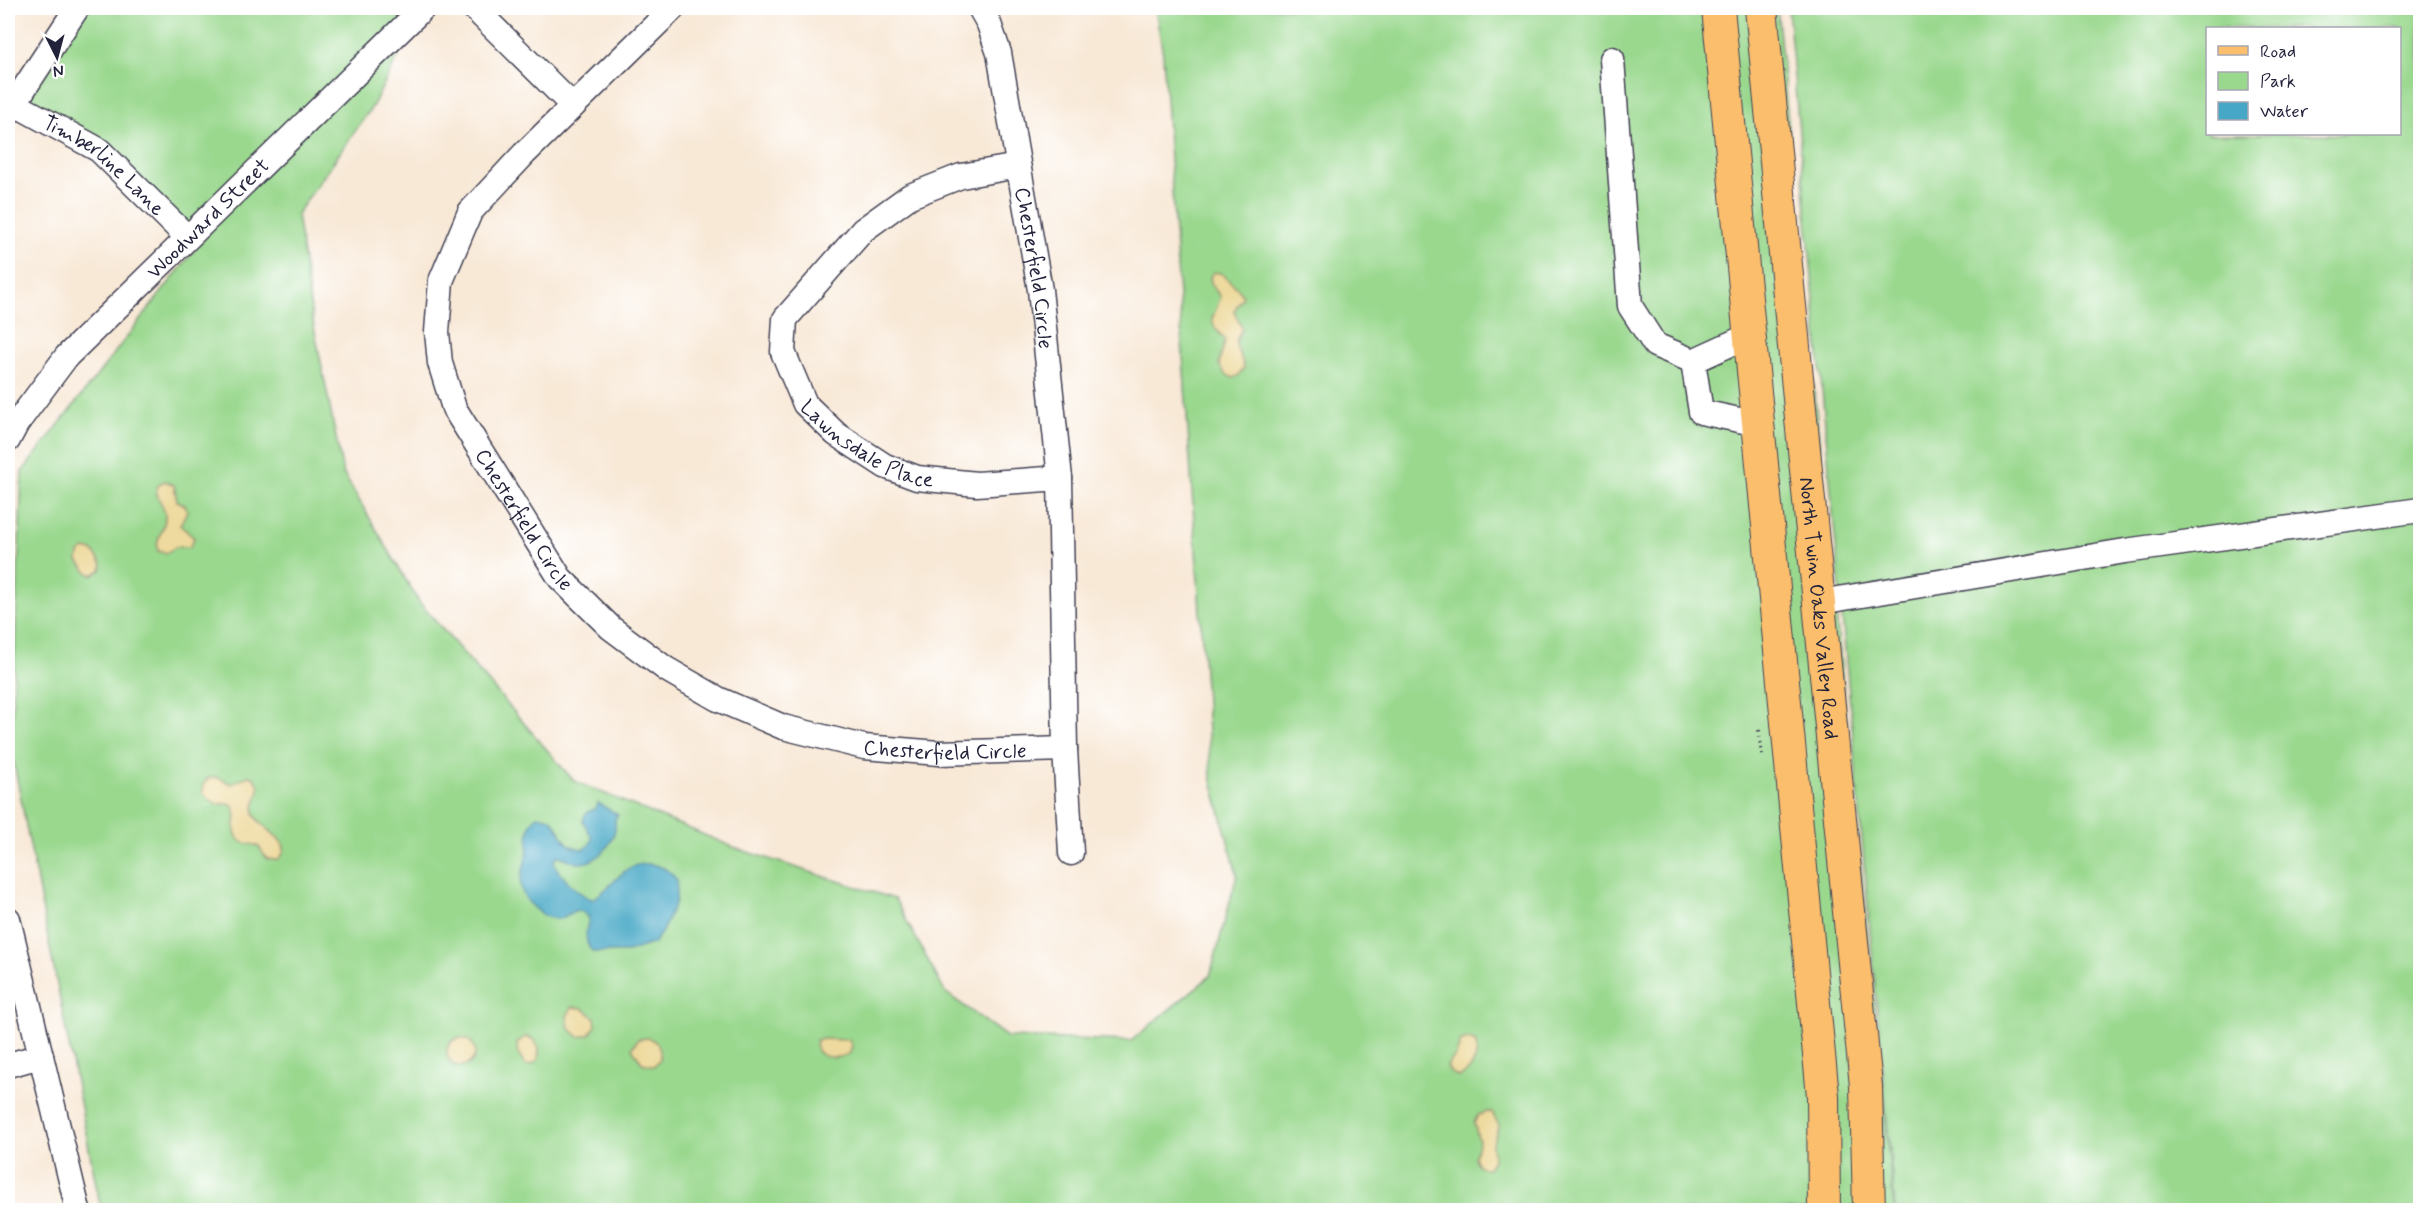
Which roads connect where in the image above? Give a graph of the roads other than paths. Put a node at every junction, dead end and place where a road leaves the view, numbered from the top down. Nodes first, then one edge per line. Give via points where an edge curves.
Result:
1 (77, 8) edge
2 (423, 8) edge
3 (474, 8) edge
4 (673, 8) edge
5 (980, 8) edge
6 (1718, 8) edge
7 (1739, 8) edge
8 (1761, 8) edge
9 (1612, 59) dead end
10 (573, 106) junction
11 (10, 108) edge
12 (1775, 152) junction
13 (1018, 166) junction
14 (187, 237) junction
15 (1749, 325) junction
16 (1693, 362) junction
17 (1758, 424) junction
18 (8, 440) edge
19 (1060, 478) junction
20 (2421, 510) edge
21 (1820, 602) junction
22 (1065, 749) junction
23 (1071, 853) dead end
24 (8, 919) edge
25 (41, 1056) junction
26 (8, 1065) edge
27 (78, 1210) edge
28 (1824, 1210) edge
29 (1869, 1210) edge

1 - 11 street
2 - 14 street, Woodward Street
3 - 10 street
4 - 10 street, Chesterfield Circle
5 - 13 street, Chesterfield Circle via 999,53
6 - 15 main road, North Twin Oaks Valley Road
7 - 12 main road via 1751,120
8 - 12 main road, North Twin Oaks Valley Road
9 - 16 street via 1630,306 1655,345
10 - 22 street, Chesterfield Circle via 471,212 441,281 437,332 440,363 454,408 560,579 611,628 666,669 718,699 783,727 875,748 939,753
11 - 14 street, Timberline Lane via 99,150
12 - 15 main road via 1759,176 1764,263
12 - 21 main road, North Twin Oaks Valley Road
13 - 19 street, Chesterfield Circle via 1040,290
13 - 19 street, Lawnsdale Place via 961,176 910,196 863,230 784,319 783,352 805,404 836,434 885,466 917,478 977,484
14 - 18 street, Woodward Street via 68,356
15 - 16 street
15 - 17 main road, North Twin Oaks Valley Road
16 - 17 street via 1701,412
17 - 28 main road, North Twin Oaks Valley Road via 1823,1096
19 - 22 street, Chesterfield Circle
20 - 21 street via 2126,551
21 - 29 main road, North Twin Oaks Valley Road via 1866,1086
22 - 23 street, Chesterfield Circle
24 - 25 street
25 - 26 street
25 - 27 street

